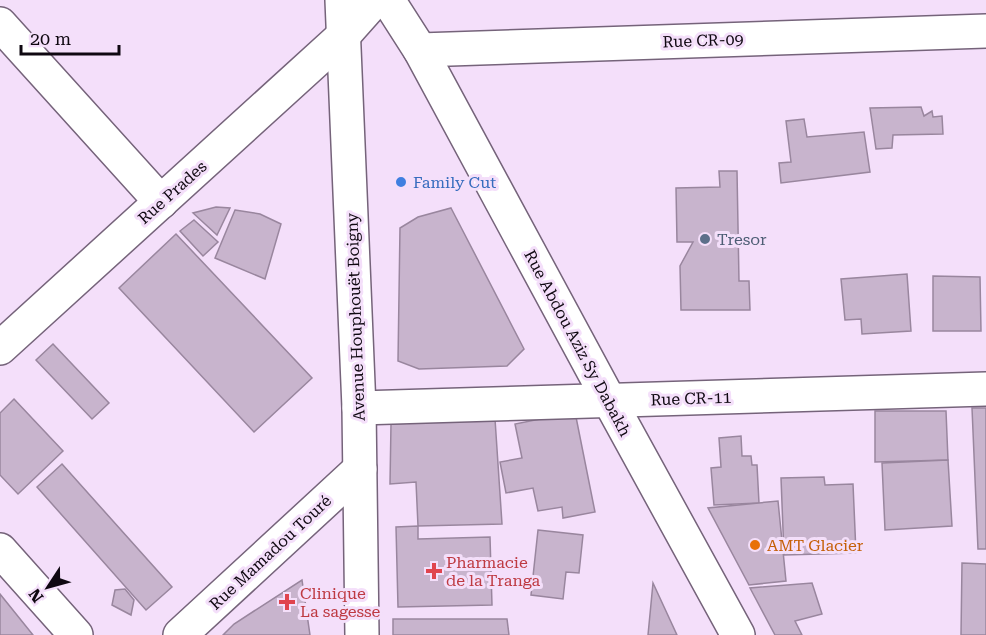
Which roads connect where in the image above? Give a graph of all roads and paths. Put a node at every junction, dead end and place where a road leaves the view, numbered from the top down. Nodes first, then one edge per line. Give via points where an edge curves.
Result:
1 (342, 0) edge
2 (375, 0) edge
3 (388, 0) edge
4 (0, 24) edge
5 (986, 31) edge
6 (343, 36) junction
7 (420, 50) junction
8 (161, 202) junction
9 (0, 348) edge
10 (986, 389) edge
11 (609, 400) junction
12 (359, 408) junction
13 (360, 469) junction
14 (0, 550) edge
15 (76, 635) edge
16 (180, 635) edge
17 (362, 635) edge
18 (738, 635) edge

1 - 6 street, Avenue Houphouët Boigny
2 - 6 street, Rue Prades
3 - 7 street, Rue Abdou Aziz Sy Dabakh
4 - 8 street
5 - 7 street, Rue CR-09
6 - 8 street, Rue Prades
6 - 12 street, Avenue Houphouët Boigny
7 - 11 street, Rue Abdou Aziz Sy Dabakh
8 - 9 street, Rue Prades
10 - 11 street, Rue CR-11
11 - 12 street, Rue CR-11
11 - 18 street, Rue Abdou Aziz Sy Dabakh
12 - 13 street, Avenue Houphouët Boigny
13 - 16 street, Rue Mamadou Touré
13 - 17 street, Avenue Houphouët Boigny
14 - 15 street

